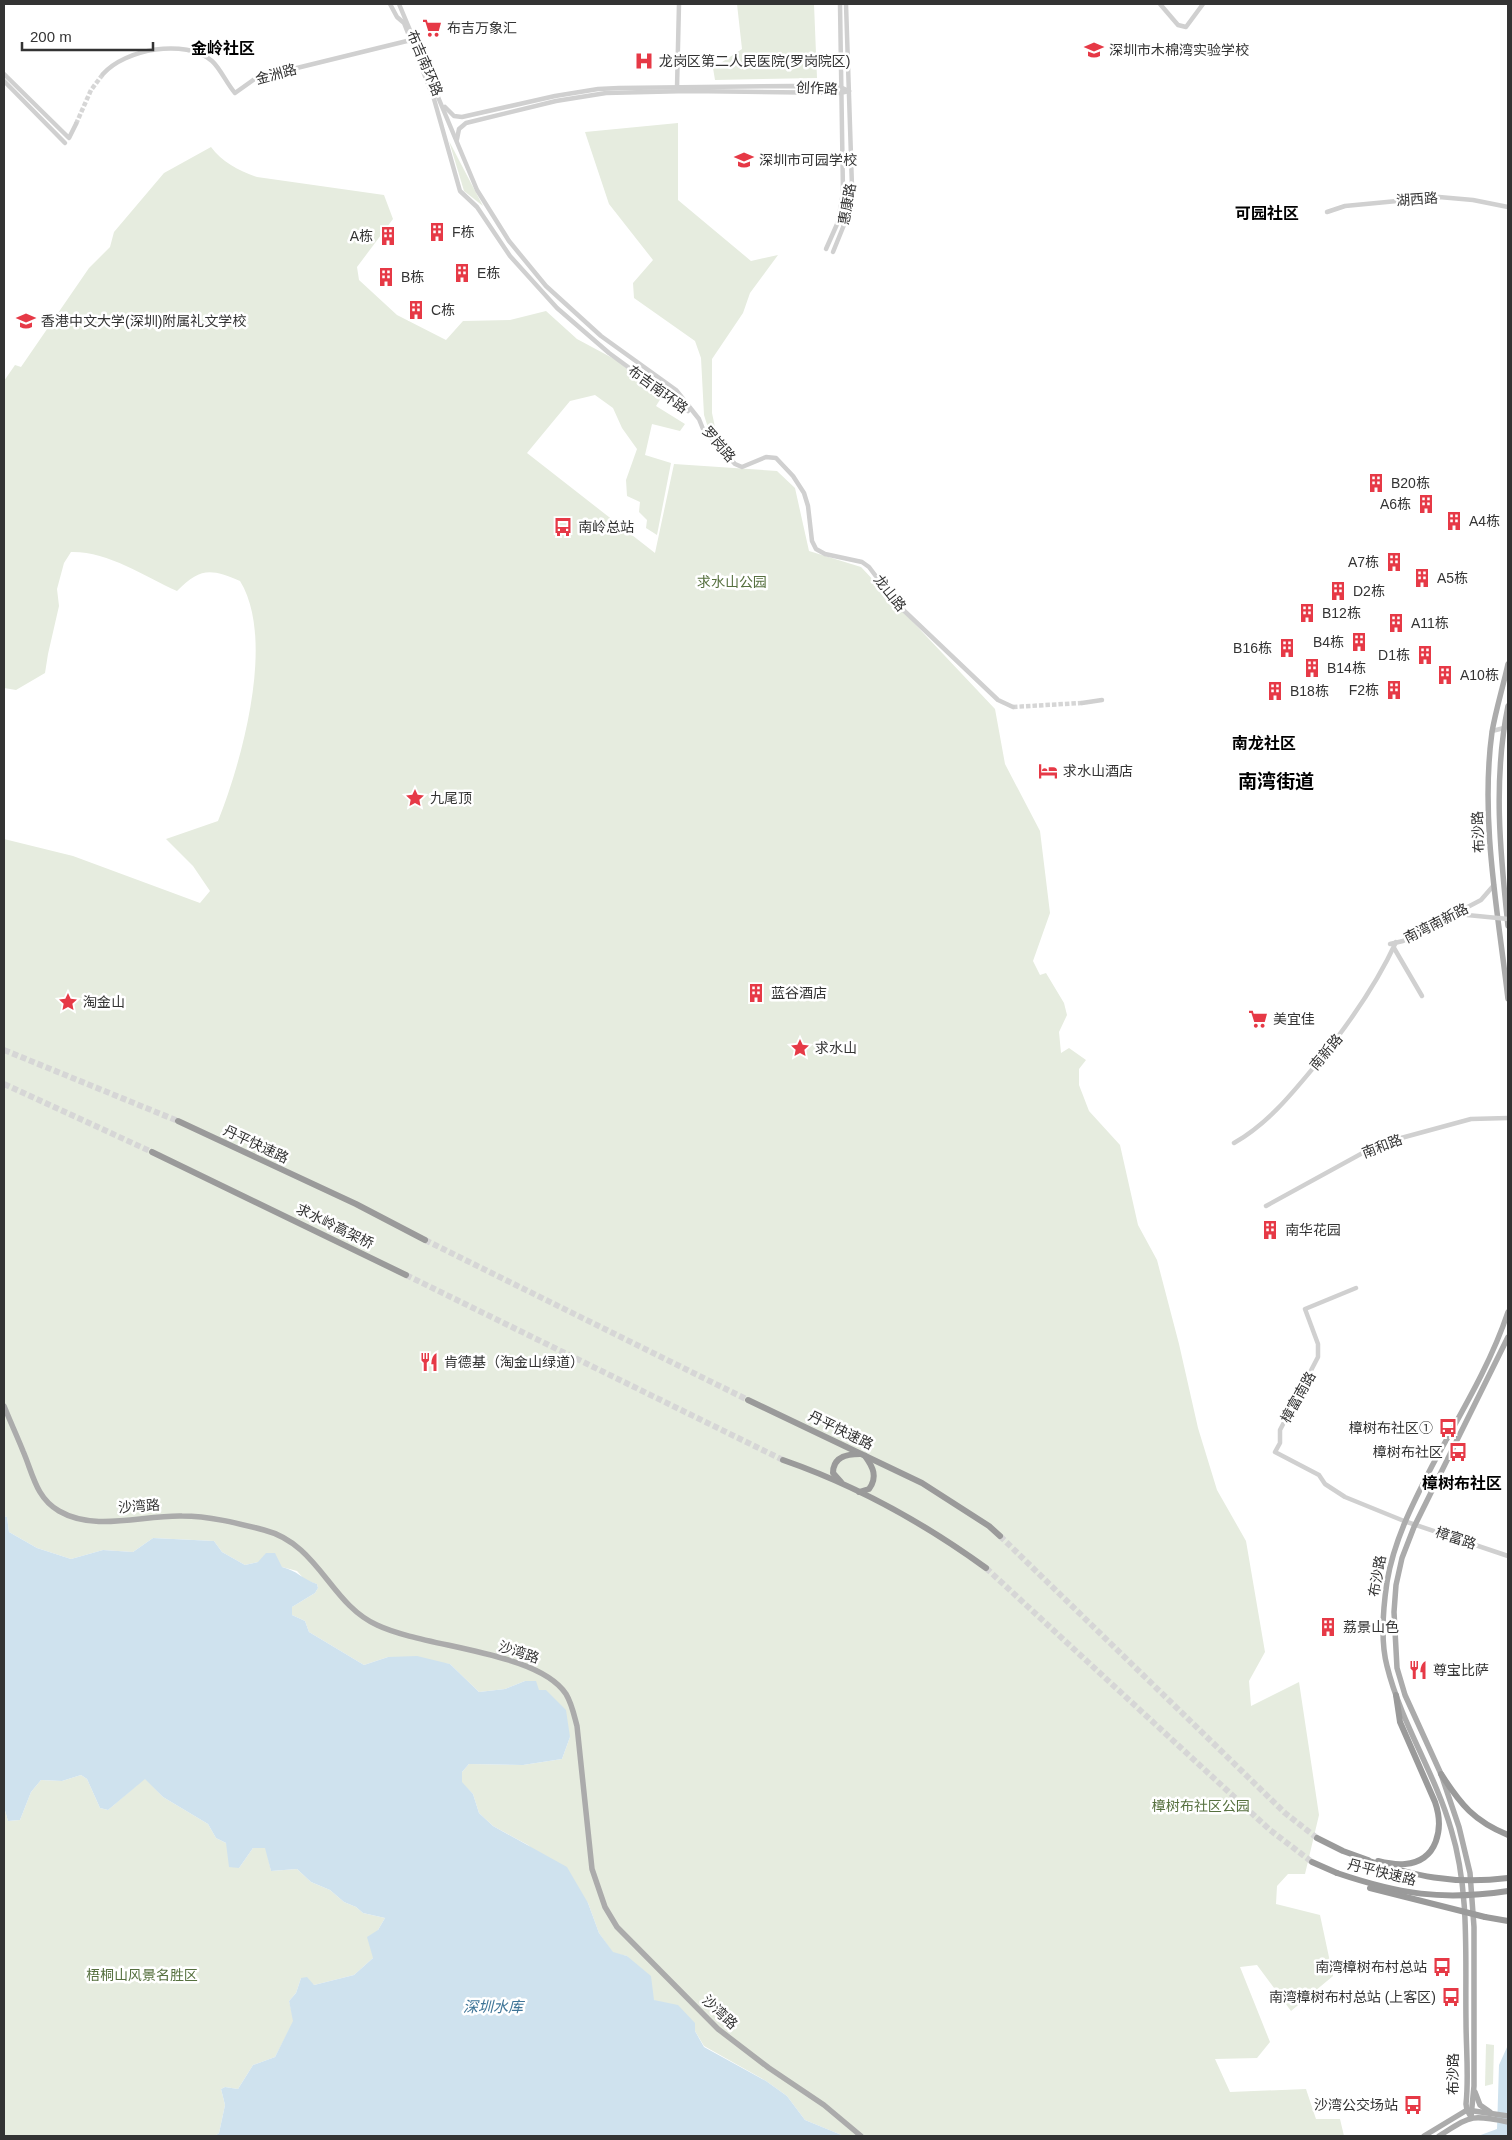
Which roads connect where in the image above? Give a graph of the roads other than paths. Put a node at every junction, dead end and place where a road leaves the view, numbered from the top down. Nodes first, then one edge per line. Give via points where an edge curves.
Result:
1 (390, 4) edge
2 (399, 4) edge
3 (679, 4) edge
4 (840, 4) edge
5 (846, 4) edge
6 (1160, 4) edge
7 (1203, 4) edge
8 (413, 40) junction
9 (4, 74) edge
10 (103, 74) tunnel mouth
11 (4, 81) edge
12 (840, 87) junction
13 (677, 90) junction
14 (849, 91) junction
15 (840, 93) junction
16 (556, 98) junction
17 (444, 106) junction
18 (76, 124) tunnel mouth
19 (457, 142) junction
20 (65, 143) dead end
21 (1508, 207) edge
22 (1327, 212) dead end
23 (826, 249) dead end
24 (833, 252) dead end
25 (664, 382) junction
26 (659, 388) junction
27 (699, 419) junction
28 (742, 467) joint
29 (1508, 664) edge
30 (1102, 700) dead end
31 (1082, 704) tunnel mouth
32 (1508, 706) edge
33 (1013, 707) tunnel mouth
34 (1506, 728) edge
35 (1492, 731) junction
36 (1495, 880) junction
37 (1481, 900) junction
38 (1498, 905) junction
39 (1458, 912) junction
40 (1508, 919) edge
41 (1508, 926) edge
42 (1392, 946) junction
43 (1422, 996) dead end
44 (1508, 999) edge
45 (1508, 1118) edge
46 (178, 1121) tunnel mouth
47 (1234, 1143) dead end
48 (152, 1152) tunnel mouth
49 (325, 1190) joint
50 (1266, 1206) dead end
51 (425, 1240) tunnel mouth
52 (406, 1275) tunnel mouth
53 (1356, 1288) dead end
54 (1508, 1312) edge
55 (1508, 1337) edge
56 (748, 1400) tunnel mouth
57 (4, 1406) edge
58 (863, 1455) junction
59 (786, 1461) tunnel mouth
60 (848, 1488) junction
61 (857, 1492) junction
62 (1404, 1521) junction
63 (1415, 1525) junction
64 (1000, 1536) tunnel mouth
65 (1393, 1556) junction
66 (1508, 1556) edge
67 (1402, 1558) junction
68 (986, 1568) tunnel mouth
69 (1396, 1695) junction
70 (1441, 1774) junction
71 (1508, 1836) edge
72 (1317, 1838) tunnel mouth
73 (1363, 1859) junction
74 (1312, 1862) tunnel mouth
75 (1336, 1873) junction
76 (1508, 1878) edge
77 (1508, 1891) edge
78 (1508, 1921) edge
79 (1474, 2086) junction
80 (1470, 2113) junction
81 (1494, 2116) junction
82 (1508, 2116) edge
83 (1508, 2122) edge
84 (861, 2136) edge
85 (1424, 2136) edge
86 (1439, 2136) edge

1 - 8 street, 布吉南环路
2 - 8 street, 布吉南环路
3 - 13 street
4 - 12 street, 惠康路
5 - 14 street, 惠康路
6 - 7 street via 1178,25 1186,27
8 - 10 street, 金洲路 via 256,78 234,92 213,61 178,49 156,48 123,59 109,66
8 - 17 street, 布吉南环路
8 - 26 street, 布吉南环路 via 434,99 460,191 477,207 510,256 557,308 608,353
9 - 18 street via 69,138
11 - 20 street
12 - 13 street, 创作路
12 - 14 street, 创作路
12 - 15 street, 惠康路
13 - 15 street, 创作路
13 - 16 street, 创作路
14 - 15 street, 创作路
14 - 24 street, 惠康路 via 852,186 848,215
15 - 23 street, 惠康路 via 843,193 838,222
16 - 17 street, 创作路 via 462,117 454,116
16 - 19 street, 创作路 via 466,122 459,129
17 - 19 street, 布吉南环路
19 - 25 street, 布吉南环路 via 477,190 525,262 558,298 601,336
21 - 22 street, 湖西路 via 1439,197 1345,206
25 - 26 street
25 - 27 street, 布吉南环路 via 676,390
26 - 27 street, 布吉南环路
27 - 28 street, 罗岗路 via 711,438 735,464
28 - 33 street, 龙山路 via 766,456 776,458 804,493 816,549 869,567 914,621 998,700
29 - 35 main road, 布沙路
30 - 31 street
32 - 34 main road, 布沙路
34 - 35 street
34 - 41 main road, 布沙路 via 1499,769 1498,804
35 - 36 main road, 布沙路 via 1489,804
36 - 37 street, 南湾南新路 via 1491,891
36 - 38 main road, 布沙路
37 - 38 street, 南湾南新路 via 1491,900
37 - 39 street, 南湾南新路
38 - 44 main road, 布沙路
39 - 40 street, bridge
39 - 42 street, 南湾南新路
42 - 43 street
42 - 47 street, 南新路 via 1342,1034 1264,1123
45 - 50 street, 南和路 via 1471,1118 1379,1144
46 - 49 highway, 丹平快速路
48 - 52 highway, 求水岭高架桥
49 - 51 highway, 求水岭高架桥
53 - 62 street, 樟富南路 via 1305,1309 1316,1336 1318,1358 1280,1430 1280,1443 1275,1452 1319,1475 1325,1484 1346,1497
54 - 62 main road, 布沙路 via 1490,1356
55 - 63 main road, 布沙路
56 - 58 highway, 丹平快速路
57 - 84 main road, 沙湾路 via 41,1496 62,1513 86,1521 192,1516 278,1534 304,1551 355,1610 377,1625 522,1664 550,1677 566,1694 573,1709 592,1869 605,1907 617,1927 718,2029 824,2104
58 - 60 highway via 845,1455 835,1463 834,1476
58 - 61 highway via 874,1470 873,1480 869,1489
58 - 64 highway, 丹平快速路 via 922,1483
59 - 60 highway
60 - 61 highway
61 - 68 highway via 933,1531
62 - 63 street, 樟富路
62 - 65 main road, 布沙路
63 - 66 street, 樟富路
63 - 67 main road, 布沙路
65 - 67 main road
65 - 69 main road, 布沙路 via 1387,1583 1383,1638 1386,1665
67 - 70 main road, 布沙路 via 1394,1612 1397,1668 1405,1695
69 - 73 highway, bridge via 1400,1722 1438,1812 1440,1828 1436,1844 1426,1856 1413,1863
69 - 80 main road, 布沙路 via 1446,1813 1458,1860 1464,1902
70 - 71 highway via 1463,1806 1482,1823
70 - 79 main road, 布沙路 via 1466,1851 1472,1888
72 - 73 highway, 丹平快速路
73 - 76 highway, 丹平快速路, bridge via 1428,1878 1486,1881
74 - 75 highway, 丹平快速路
75 - 77 highway, 丹平快速路, bridge via 1410,1894 1458,1896
75 - 78 highway, bridge via 1382,1892
79 - 80 main road, 布沙路
79 - 81 main road via 1480,2105
80 - 81 main road
80 - 85 main road
80 - 86 main road
81 - 82 main road
81 - 83 main road

